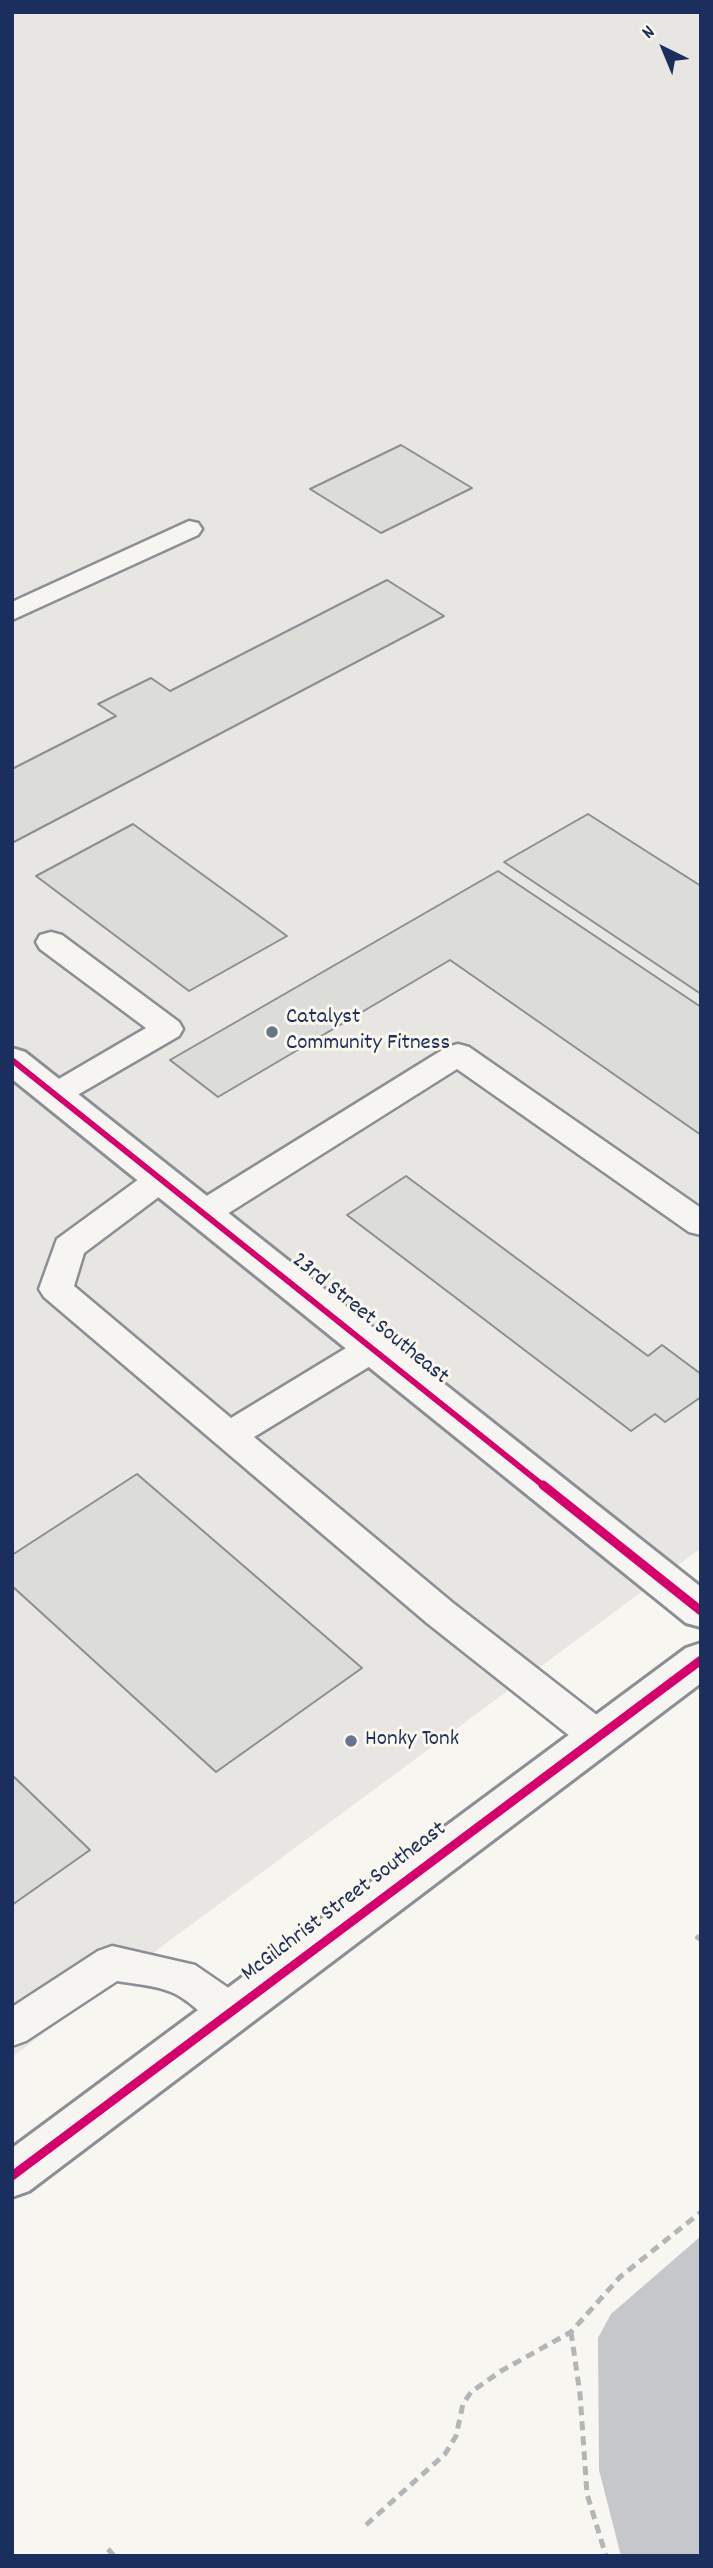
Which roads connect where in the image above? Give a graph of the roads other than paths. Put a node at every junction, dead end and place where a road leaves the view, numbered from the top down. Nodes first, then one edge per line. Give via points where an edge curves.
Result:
1 (189, 528) dead end
2 (12, 612) edge
3 (51, 942) dead end
4 (12, 1060) edge
5 (56, 1094) junction
6 (161, 1179) junction
7 (204, 1213) junction
8 (701, 1224) edge
9 (373, 1348) junction
10 (230, 1435) junction
11 (701, 1611) edge
12 (701, 1660) edge
13 (598, 1737) junction
14 (232, 2012) junction
15 (12, 2029) edge
16 (12, 2176) edge

1 - 2 lane
3 - 5 lane via 168,1029
4 - 5 street, 23rd Street Southeast
5 - 6 street, 23rd Street Southeast
6 - 7 street, 23rd Street Southeast
6 - 10 lane via 69,1247 56,1289
7 - 8 lane via 458,1054
7 - 9 street, 23rd Street Southeast
9 - 10 lane
9 - 11 street, 23rd Street Southeast
10 - 13 lane via 440,1613
12 - 13 street, McGilchrist Street Southeast
13 - 14 street, McGilchrist Street Southeast
14 - 15 lane via 181,1977 112,1963
14 - 16 street, McGilchrist Street Southeast

